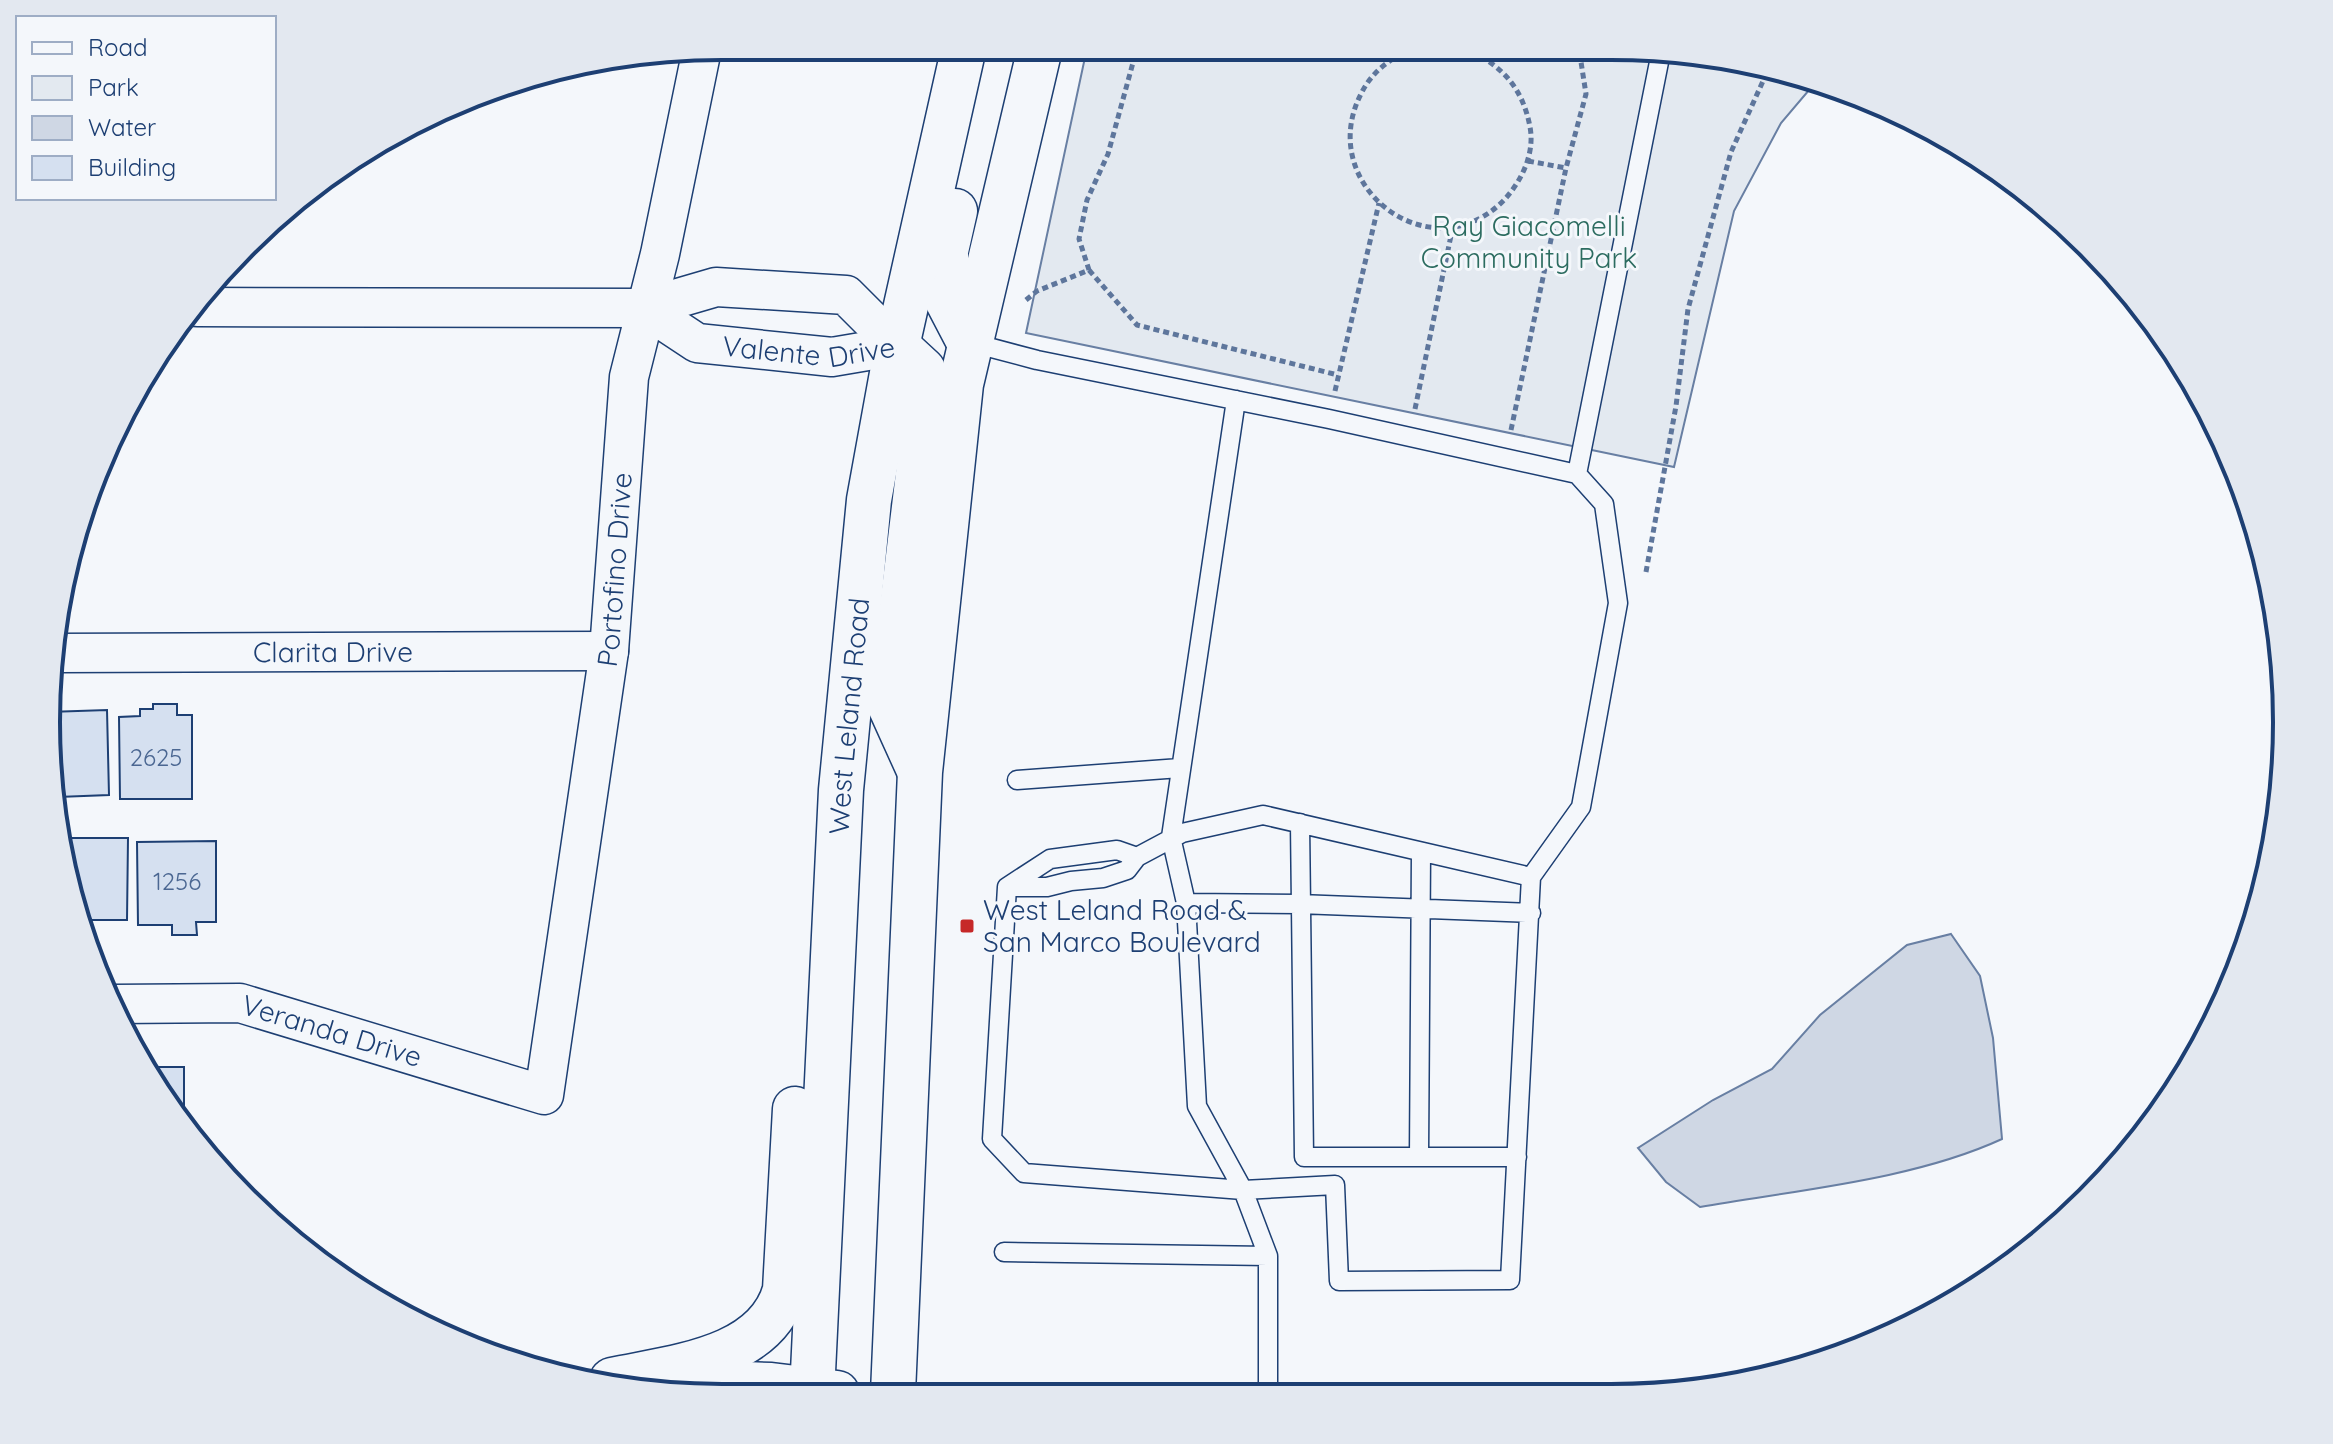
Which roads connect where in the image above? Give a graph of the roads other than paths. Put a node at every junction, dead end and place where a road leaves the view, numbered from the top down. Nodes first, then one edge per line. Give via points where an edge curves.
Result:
1 (961, 60) edge
2 (988, 60) edge
3 (1037, 60) edge
4 (700, 61) edge
5 (1659, 62) edge
6 (207, 307) edge
7 (644, 308) junction
8 (969, 342) junction
9 (897, 346) junction
10 (1236, 400) junction
11 (1577, 474) junction
12 (609, 651) junction
13 (64, 653) edge
14 (1180, 768) junction
15 (920, 772) junction
16 (1017, 780) dead end
17 (841, 790) junction
18 (1300, 823) junction
19 (1171, 837) junction
20 (1421, 852) junction
21 (1137, 857) junction
22 (1531, 877) junction
23 (1007, 887) junction
24 (1186, 903) junction
25 (1299, 904) junction
26 (1420, 908) junction
27 (1531, 913) junction
28 (123, 1004) edge
29 (544, 1095) joint
30 (1335, 1157) junction
31 (1419, 1157) junction
32 (1517, 1157) junction
33 (1335, 1185) junction
34 (1243, 1190) junction
35 (1004, 1252) dead end
36 (1268, 1256) junction
37 (619, 1375) edge
38 (664, 1381) edge
39 (742, 1384) edge
40 (821, 1384) edge
41 (893, 1384) edge
42 (1268, 1384) edge

1 - 9 main road, West Leland Road
2 - 8 main road via 946,251 946,298
3 - 8 main road
4 - 7 street, Portofino Drive
5 - 11 lane
6 - 7 street, Valente Drive
7 - 9 street, Valente Drive via 697,343 832,357
7 - 9 street, Valente Drive via 716,287 846,295
7 - 12 street, Portofino Drive via 629,377
8 - 10 lane
8 - 15 main road
9 - 15 main road via 923,370 925,416 890,706
9 - 17 main road, West Leland Road via 869,500
10 - 11 lane
10 - 14 lane
11 - 22 lane via 1604,504 1618,603 1581,807
12 - 13 street, Clarita Drive
12 - 29 street, Portofino Drive
14 - 16 lane
14 - 19 lane
15 - 41 main road
17 - 37 main road via 802,986 781,1305 752,1339 729,1350
17 - 40 main road, West Leland Road
18 - 19 lane via 1263,815
18 - 20 lane
18 - 25 lane
19 - 21 lane
19 - 24 lane
20 - 22 lane
20 - 26 lane
21 - 23 lane via 1127,870 1103,878
21 - 23 lane via 1117,850 1050,859
22 - 27 lane
23 - 34 lane via 992,1139 1024,1173
24 - 25 lane
24 - 34 lane via 1197,1106
25 - 26 lane
25 - 30 lane via 1304,1157
26 - 27 lane
26 - 31 lane
27 - 32 lane
28 - 29 street, Veranda Drive via 240,1003
30 - 31 lane
30 - 33 lane
31 - 32 lane
32 - 33 lane via 1510,1280 1339,1281
33 - 34 lane
34 - 36 lane
35 - 36 lane
36 - 42 lane
38 - 39 main road

